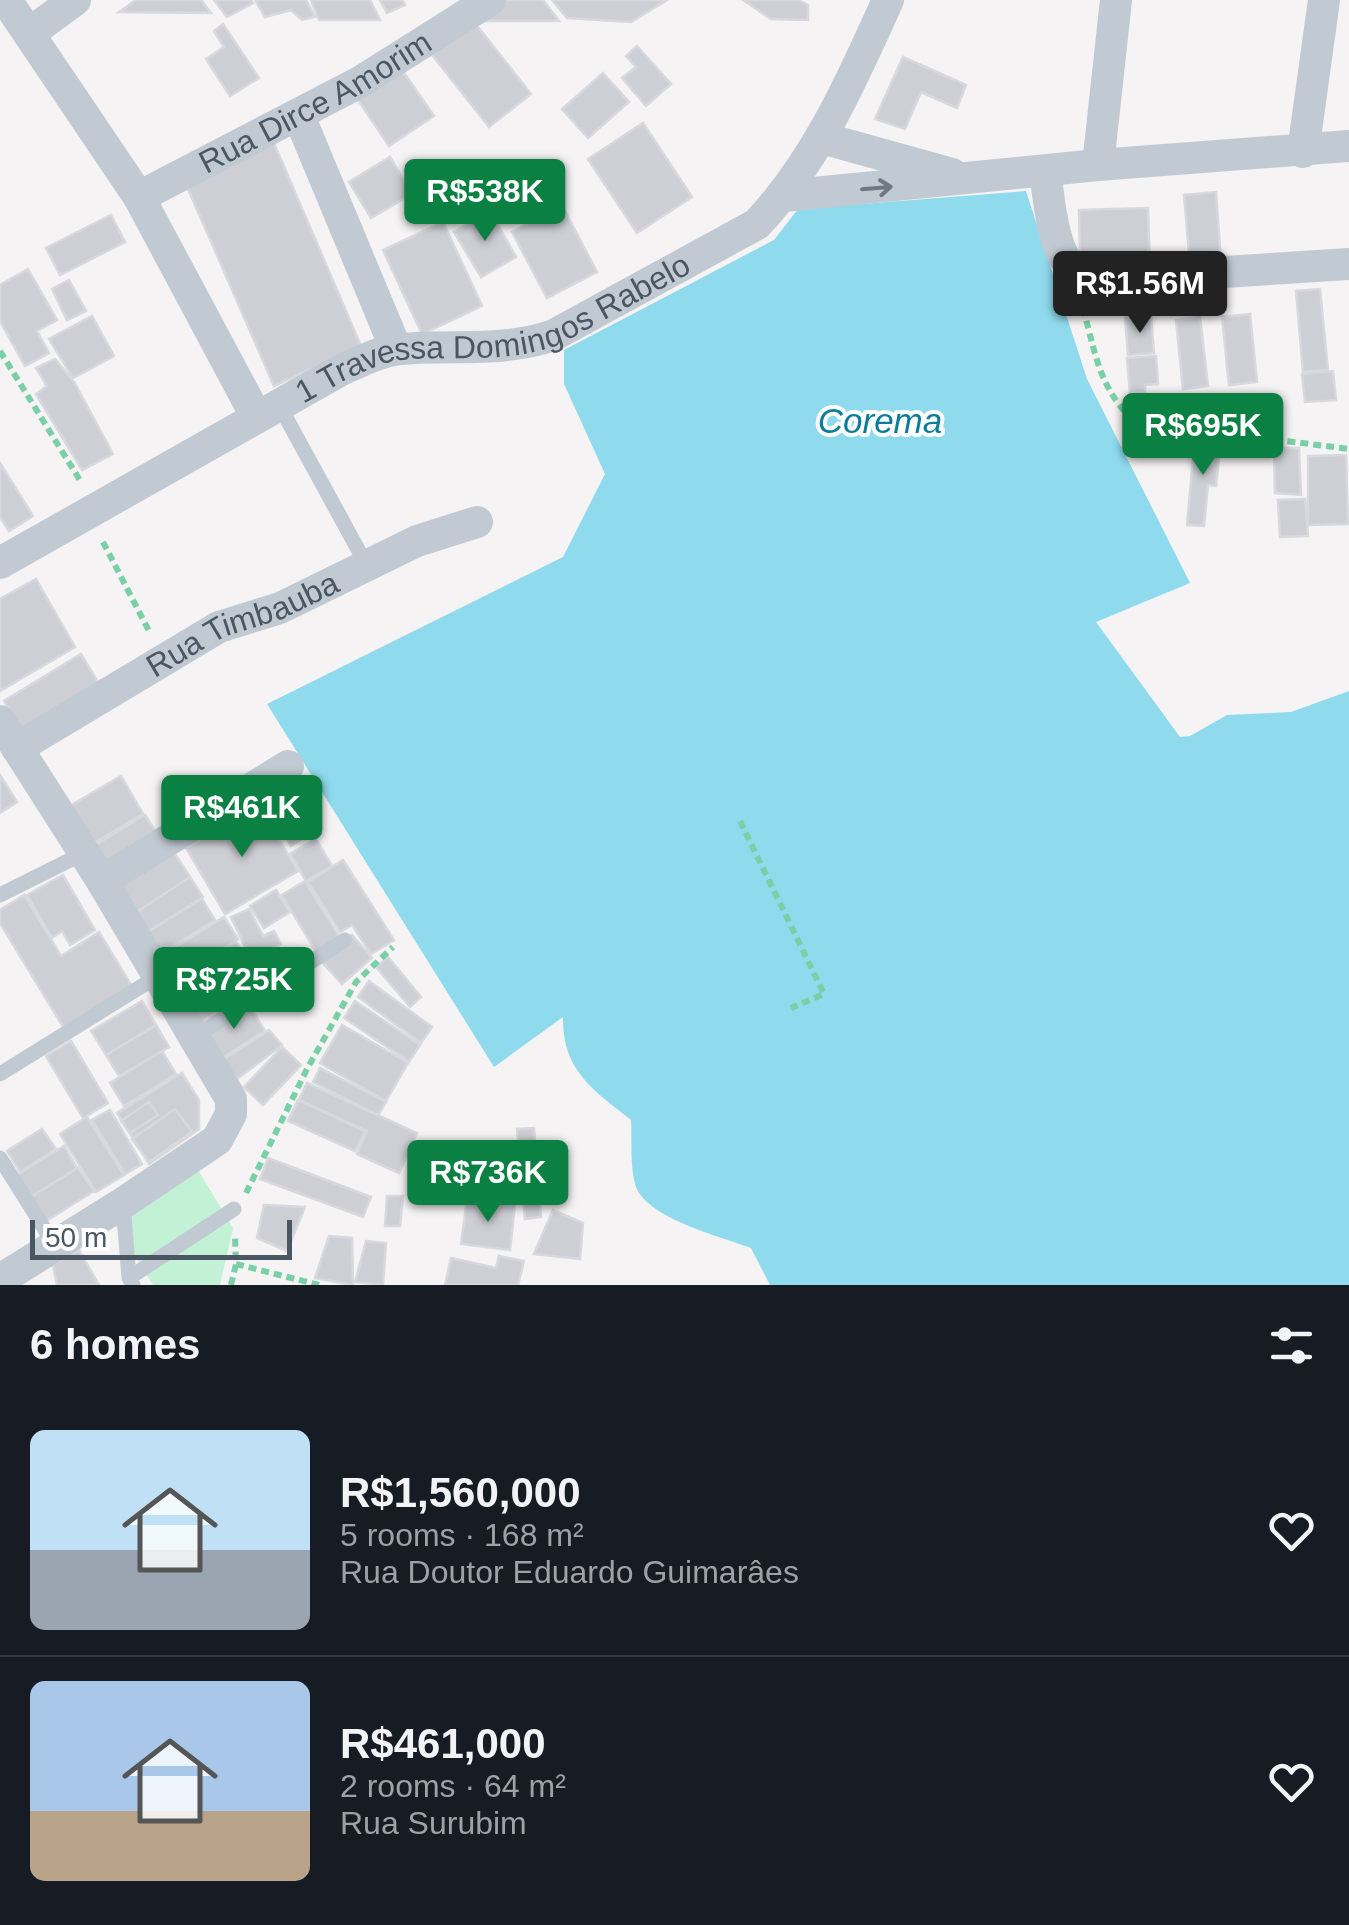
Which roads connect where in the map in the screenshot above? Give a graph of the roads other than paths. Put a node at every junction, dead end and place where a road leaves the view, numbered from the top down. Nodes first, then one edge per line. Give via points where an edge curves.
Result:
1 (6, 0) edge
2 (75, 0) edge
3 (490, 0) edge
4 (888, 0) edge
5 (1116, 0) edge
6 (1324, 0) edge
7 (30, 32) junction
8 (299, 116) junction
9 (822, 138) junction
10 (1349, 146) edge
11 (1303, 152) junction
12 (1098, 165) junction
13 (1045, 171) junction
14 (971, 179) junction
15 (783, 196) junction
16 (139, 198) junction
17 (1349, 264) edge
18 (396, 349) junction
19 (267, 409) junction
20 (477, 522) dead end
21 (0, 563) edge
22 (366, 564) junction
23 (8, 735) edge
24 (288, 766) dead end
25 (82, 854) junction
26 (102, 881) junction
27 (0, 895) edge
28 (345, 940) dead end
29 (158, 976) junction
30 (194, 1037) junction
31 (0, 1074) edge
32 (0, 1158) edge
33 (123, 1204) junction
34 (234, 1209) road end
35 (54, 1244) junction
36 (0, 1280) edge
37 (132, 1282) edge

1 - 7 street
2 - 7 street
3 - 8 street, Rua Dirce Amorim
4 - 9 street, 1 Travessa Domingos Rabelo
5 - 12 street
6 - 11 street
7 - 16 street
8 - 16 street, Rua Dirce Amorim
8 - 18 street
9 - 14 street
9 - 15 street, 1 Travessa Domingos Rabelo
10 - 11 street
11 - 12 street
12 - 13 street
13 - 14 street
13 - 17 street via 1060,247 1074,270 1099,280
15 -> 14 street
15 - 18 street, 1 Travessa Domingos Rabelo via 757,224 720,247 554,335 495,348
16 - 19 street
18 - 19 street, 1 Travessa Domingos Rabelo
19 - 21 street, 1 Travessa Domingos Rabelo
19 - 22 lane
20 - 22 street, Rua Timbauba
22 - 23 street, Rua Timbauba via 280,608 219,626 165,660
23 - 25 street
24 - 26 street
25 - 26 street
25 - 27 lane
26 - 29 street
28 - 30 lane
29 - 30 street
29 - 31 lane
30 - 33 street via 230,1099 226,1128
32 - 35 lane
33 - 35 street
33 - 37 lane
34 - 37 lane
35 - 36 street

